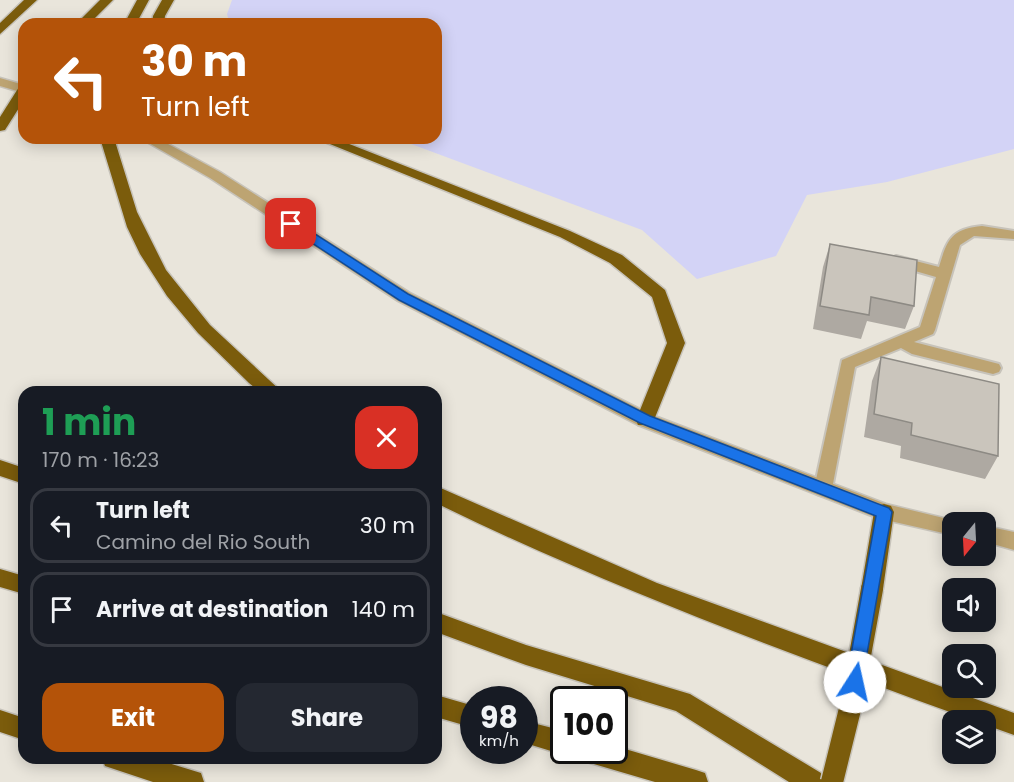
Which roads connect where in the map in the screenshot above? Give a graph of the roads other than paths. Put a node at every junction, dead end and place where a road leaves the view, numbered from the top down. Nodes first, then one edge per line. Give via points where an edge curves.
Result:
1 (31, 0) edge
2 (107, 0) edge
3 (143, 0) edge
4 (168, 0) edge
5 (88, 18) edge
6 (133, 18) edge
7 (159, 18) edge
8 (1, 28) edge
9 (0, 82) edge
10 (18, 87) edge
11 (18, 98) edge
12 (0, 127) edge
13 (109, 144) edge
14 (158, 144) edge
15 (337, 144) edge
16 (1014, 235) edge
17 (885, 259) edge
18 (944, 274) junction
19 (903, 341) junction
20 (993, 368) dead end
21 (266, 386) edge
22 (645, 420) junction
23 (0, 468) edge
24 (18, 474) edge
25 (823, 489) junction
26 (442, 497) edge
27 (884, 512) junction
28 (942, 525) edge
29 (996, 536) edge
30 (1014, 541) edge
31 (0, 578) edge
32 (18, 583) edge
33 (442, 624) edge
34 (442, 708) edge
35 (460, 713) edge
36 (0, 721) edge
37 (1014, 724) edge
38 (18, 727) edge
39 (628, 762) edge
40 (134, 764) edge
41 (192, 782) edge
42 (696, 782) edge
43 (812, 782) edge
44 (832, 782) edge

1 - 8 highway
2 - 5 highway
3 - 6 highway
4 - 7 highway
9 - 10 street
11 - 12 highway
13 - 21 highway via 125,200 147,253 190,317
14 - 22 street via 215,175 404,297
15 - 22 highway via 565,234 615,259 659,294 676,343
16 - 18 lane via 987,230 960,235 953,243
17 - 18 lane
18 - 19 lane via 927,330
19 - 20 lane via 912,348
19 - 25 lane via 848,364
22 - 25 street
23 - 24 highway
25 - 27 street
26 - 37 highway via 514,533 671,599
27 - 28 street
27 - 44 highway, bridge via 851,705
29 - 30 street
31 - 32 highway
33 - 43 highway via 526,655 682,702
34 - 35 highway
36 - 38 highway
39 - 42 highway
40 - 41 highway

